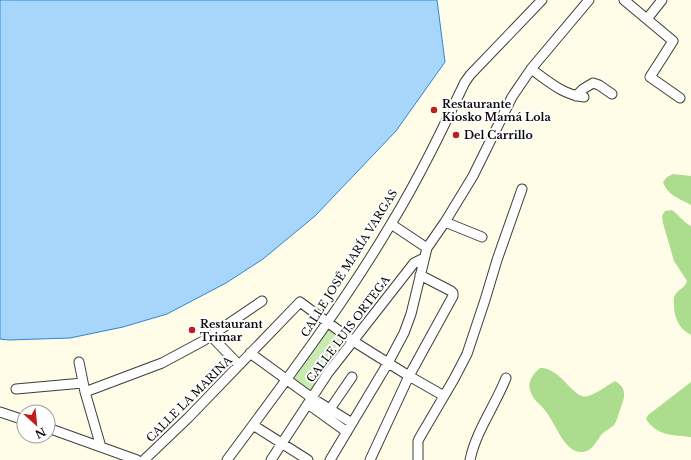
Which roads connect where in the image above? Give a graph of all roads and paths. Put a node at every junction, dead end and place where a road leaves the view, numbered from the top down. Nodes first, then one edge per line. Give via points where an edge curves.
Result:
1 (542, 0) edge
2 (589, 0) edge
3 (624, 0) edge
4 (662, 0) edge
5 (647, 19) junction
6 (531, 69) junction
7 (612, 94) dead end
8 (680, 98) dead end
9 (522, 189) dead end
10 (445, 222) junction
11 (391, 224) junction
12 (482, 237) dead end
13 (427, 248) junction
14 (424, 258) junction
15 (420, 275) junction
16 (262, 301) dead end
17 (328, 322) junction
18 (211, 336) junction
19 (354, 340) junction
20 (250, 353) junction
21 (79, 362) dead end
22 (388, 363) junction
23 (239, 365) junction
24 (352, 376) dead end
25 (409, 376) junction
26 (506, 378) dead end
27 (287, 379) junction
28 (84, 388) junction
29 (16, 389) dead end
30 (444, 396) junction
31 (310, 401) junction
32 (330, 409) junction
33 (0, 412) edge
34 (16, 417) edge
35 (352, 423) junction
36 (252, 425) junction
37 (56, 431) edge
38 (346, 432) junction
39 (282, 444) junction
40 (102, 447) junction
41 (374, 459) edge
42 (137, 460) edge
43 (144, 460) edge
44 (227, 460) edge
45 (271, 460) edge
46 (308, 460) edge
47 (330, 460) edge
48 (418, 460) edge
49 (470, 460) edge

1 - 11 street, CALLE JOSÉ MARÍA VARGAS via 470,75
2 - 6 street
3 - 5 street
4 - 5 street
5 - 8 street via 673,41 650,77
6 - 7 street via 559,89 580,96 583,89 593,83
6 - 10 street via 512,97 473,176
9 - 30 street via 467,354
10 - 12 street
10 - 13 street
11 - 13 street
11 - 17 street, CALLE JOSÉ MARÍA VARGAS
13 - 14 street
14 - 15 street
14 - 19 street, CALLE LUIS ORTEGA via 414,264
15 - 22 street via 411,314
15 - 25 street via 451,291 453,296
16 - 18 street
17 - 19 street
17 - 20 street, CALLE LA MARINA via 300,302
17 - 27 street, CALLE JOSÉ MARÍA VARGAS
18 - 23 street
18 - 28 street via 162,363
19 - 22 street
19 - 31 street, CALLE LUIS ORTEGA
20 - 23 street, CALLE LA MARINA
20 - 27 street
21 - 28 street
22 - 25 street
22 - 35 street
23 - 43 street, CALLE LA MARINA
24 - 32 street
25 - 30 street
25 - 41 street
26 - 49 street
27 - 31 street
27 - 36 street, CALLE JOSÉ MARÍA VARGAS
28 - 29 street
28 - 40 street
30 - 48 street via 418,441
31 - 32 street
31 - 38 street
31 - 39 street, CALLE LUIS ORTEGA
32 - 35 street
33 - 34 street
35 - 38 street
36 - 39 street
36 - 44 street, CALLE JOSÉ MARÍA VARGAS
37 - 40 street
38 - 47 street
39 - 45 street, CALLE LUIS ORTEGA
39 - 46 street
40 - 42 street

